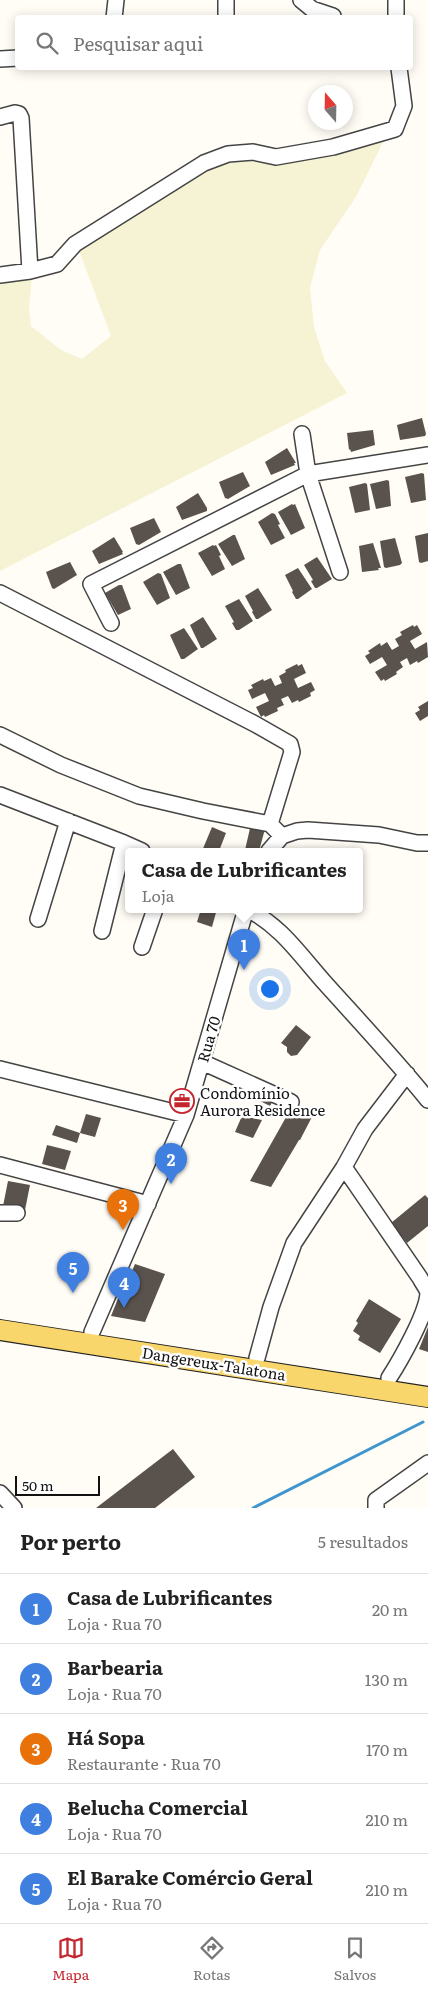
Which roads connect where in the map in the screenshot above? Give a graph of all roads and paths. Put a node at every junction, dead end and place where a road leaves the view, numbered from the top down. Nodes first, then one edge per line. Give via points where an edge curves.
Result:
1 (116, 0) edge
2 (226, 0) edge
3 (301, 0) edge
4 (396, 0) edge
5 (114, 15) edge
6 (226, 15) edge
7 (330, 15) edge
8 (396, 15) edge
9 (15, 58) edge
10 (0, 59) edge
11 (399, 70) edge
12 (0, 117) edge
13 (30, 272) junction
14 (0, 275) edge
15 (302, 434) dead end
16 (428, 455) edge
17 (308, 474) junction
18 (340, 572) dead end
19 (0, 593) edge
20 (111, 623) dead end
21 (0, 735) edge
22 (0, 795) edge
23 (68, 821) junction
24 (270, 824) junction
25 (282, 836) junction
26 (124, 842) junction
27 (428, 843) edge
28 (136, 848) edge
29 (271, 848) edge
30 (154, 913) edge
31 (245, 913) edge
32 (254, 913) edge
33 (38, 919) dead end
34 (102, 931) dead end
35 (142, 947) dead end
36 (202, 1062) junction
37 (0, 1069) edge
38 (407, 1074) junction
39 (428, 1100) edge
40 (291, 1102) dead end
41 (186, 1115) junction
42 (0, 1165) edge
43 (344, 1167) junction
44 (148, 1204) junction
45 (0, 1213) edge
46 (17, 1213) dead end
47 (0, 1318) edge
48 (0, 1330) edge
49 (92, 1332) junction
50 (257, 1358) junction
51 (389, 1378) junction
52 (428, 1384) edge
53 (428, 1397) edge
54 (428, 1464) edge
55 (0, 1494) edge
56 (14, 1508) edge
57 (376, 1508) edge

1 - 5 street
2 - 6 street
3 - 7 street via 312,9
4 - 8 street
9 - 10 street
11 - 13 street via 404,106 395,129 334,147 276,157 253,152 228,154 204,163 74,244 57,264
12 - 13 street via 15,113 21,118
13 - 14 street
15 - 17 street
16 - 17 street
17 - 18 street
17 - 20 street via 91,584
19 - 24 street via 290,744 292,752
21 - 24 street via 61,765 152,800
22 - 23 street
23 - 26 street
23 - 33 street
24 - 25 street
25 - 27 street via 308,830 379,835
25 - 29 street
26 - 28 street
26 - 34 street
30 - 35 street
31 - 36 street, Rua 70
32 - 38 street via 282,932
36 - 40 street
36 - 41 street, Rua 70
37 - 41 street
38 - 39 street
38 - 43 street via 365,1129
41 - 44 street, Rua 70
42 - 44 street
43 - 50 street via 294,1243
43 - 51 street via 428,1292 426,1308 411,1344
44 - 49 street, Rua 70
45 - 46 street
47 - 49 main road, Dangereux-Talatona
48 - 53 main road, Dangereux-Talatona
49 - 50 main road, Dangereux-Talatona
50 - 51 main road, Dangereux-Talatona
51 - 52 main road, Dangereux-Talatona
54 - 57 street via 376,1500
55 - 56 street

